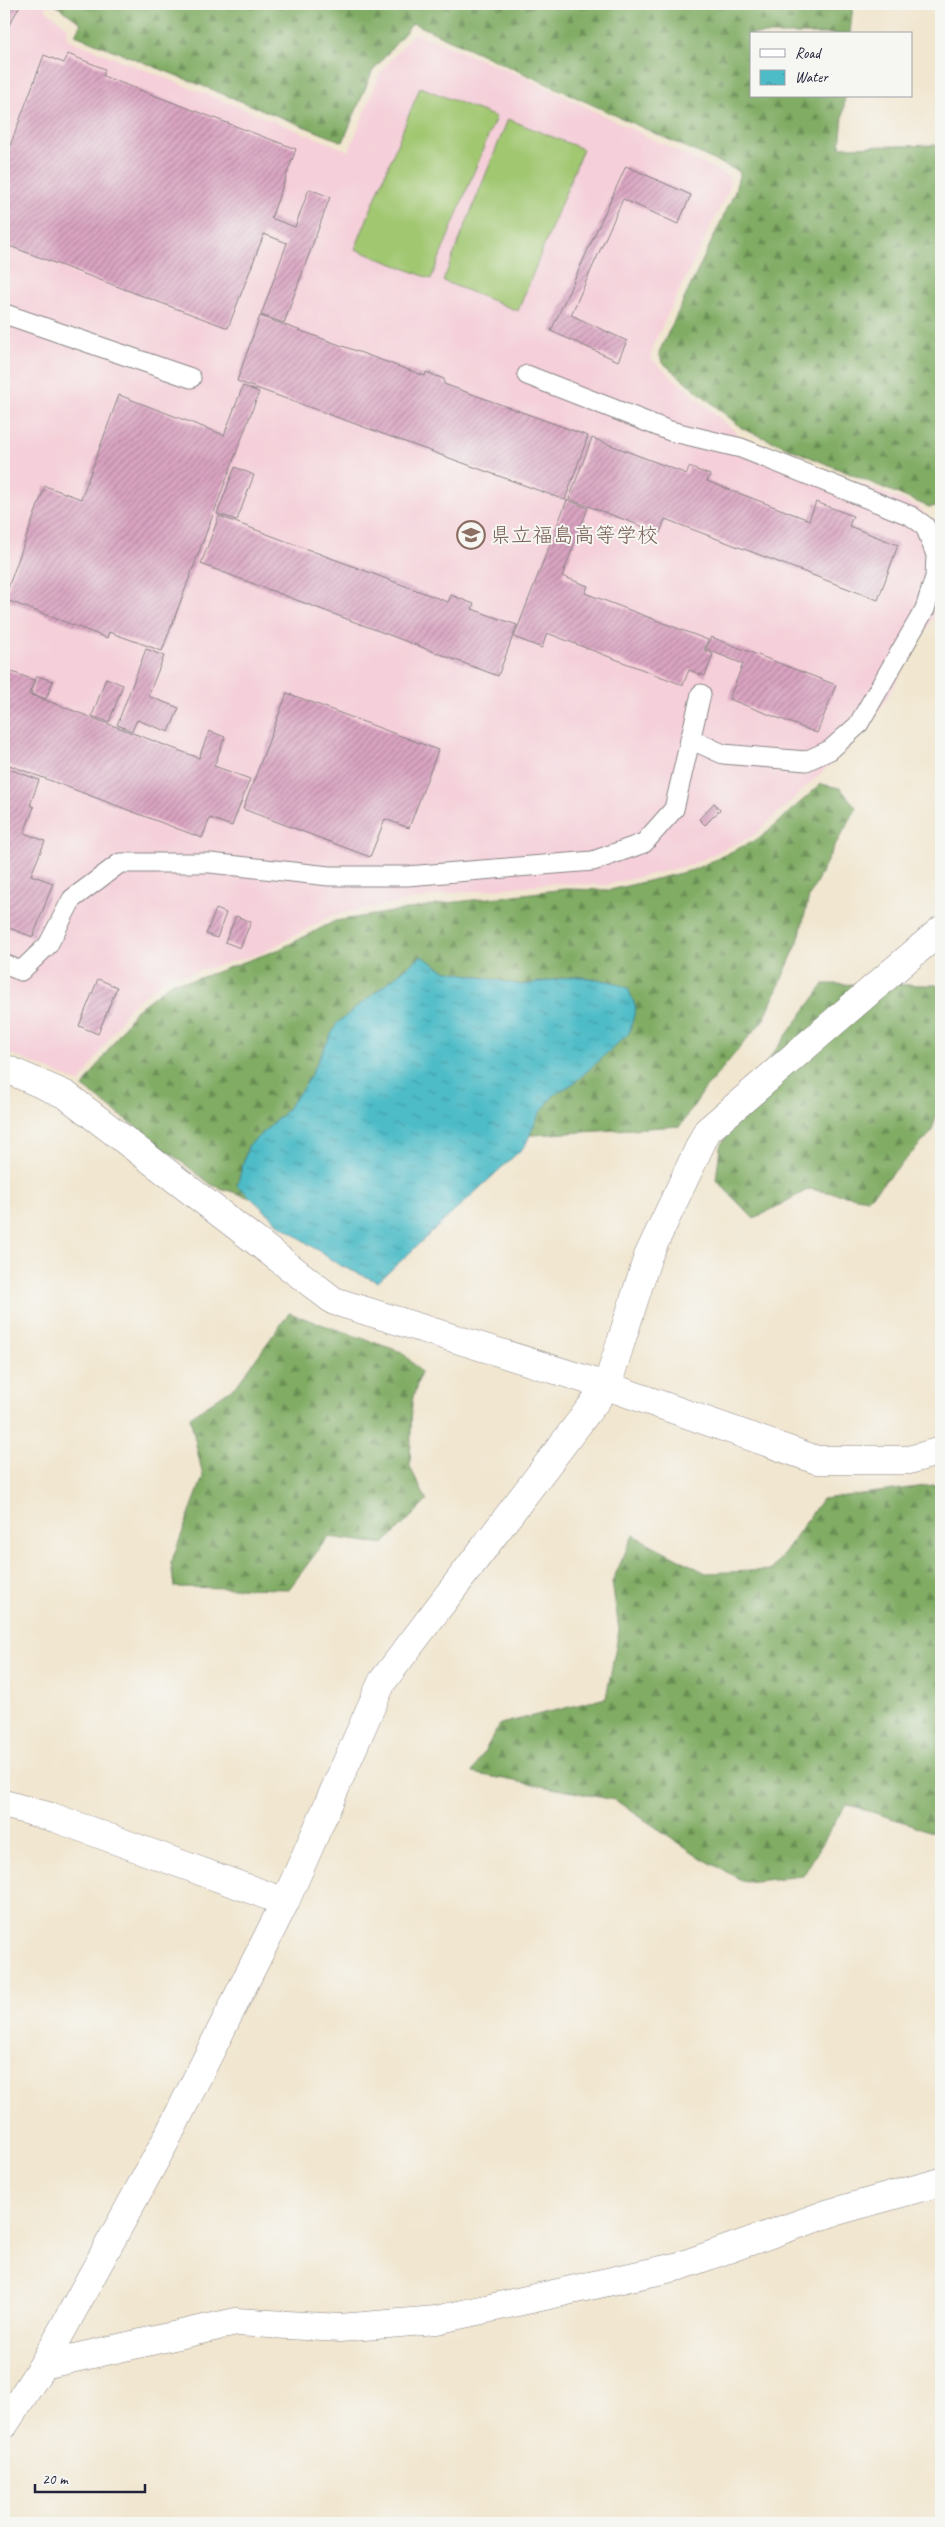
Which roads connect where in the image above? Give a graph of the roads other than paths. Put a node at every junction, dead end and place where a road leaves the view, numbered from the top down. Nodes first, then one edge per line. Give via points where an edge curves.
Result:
1 (4, 318) edge
2 (527, 375) dead end
3 (191, 378) dead end
4 (701, 694) dead end
5 (690, 740) junction
6 (941, 930) edge
7 (4, 964) edge
8 (4, 1068) edge
9 (607, 1386) junction
10 (941, 1451) edge
11 (4, 1804) edge
12 (285, 1902) junction
13 (941, 2182) edge
14 (43, 2365) junction
15 (4, 2425) edge

1 - 3 lane via 6,314
2 - 5 lane via 670,431 741,448 911,516 925,526 936,555 935,577 925,610 858,725 830,750 806,761 723,754
4 - 5 lane
5 - 7 lane via 674,809 644,843 593,861 407,876 329,876 210,863 120,863 72,899 48,945 21,971
6 - 9 street via 707,1131 648,1256
8 - 9 street via 66,1095 334,1301
9 - 10 street via 816,1460 909,1460
9 - 12 street via 382,1682
11 - 12 street via 55,1818
12 - 14 street via 165,2142
13 - 14 street via 830,2213 680,2266 436,2320 340,2328 236,2322
14 - 15 street

